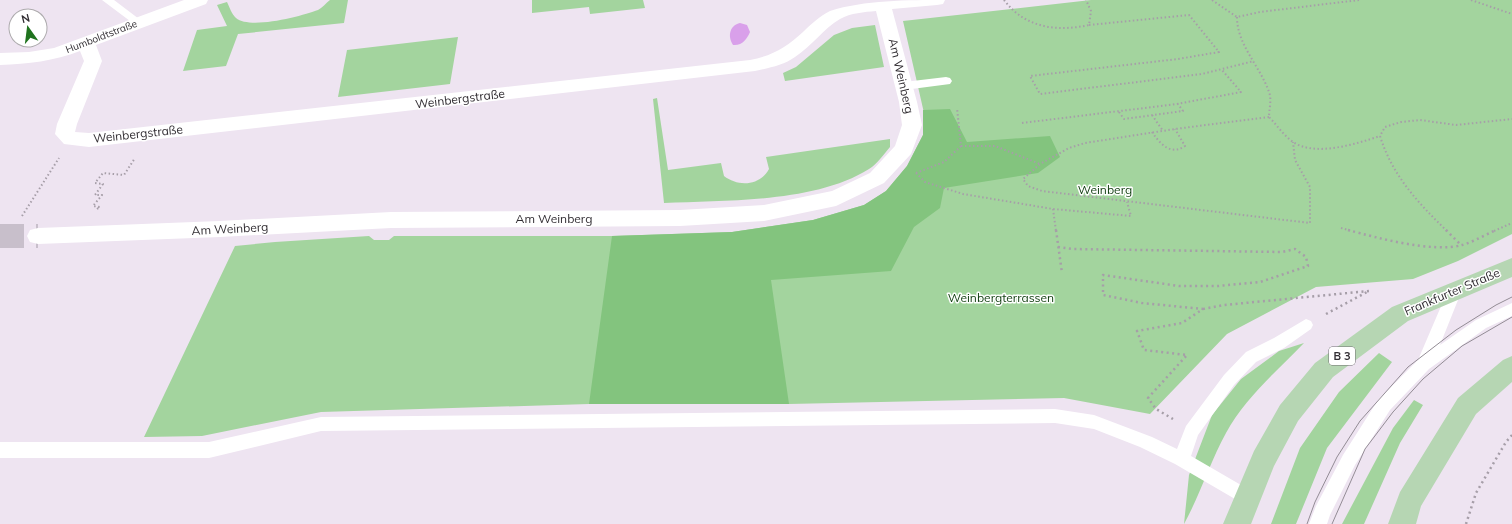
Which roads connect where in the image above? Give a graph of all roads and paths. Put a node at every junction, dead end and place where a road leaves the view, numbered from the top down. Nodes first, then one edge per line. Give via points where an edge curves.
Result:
1 (107, 0) edge
2 (200, 0) edge
3 (937, 0) edge
4 (1004, 0) edge
5 (1086, 0) edge
6 (1212, 0) edge
7 (1359, 0) edge
8 (1471, 0) edge
9 (883, 6) junction
10 (1512, 14) edge
11 (1237, 17) junction
12 (138, 22) junction
13 (1089, 25) junction
14 (86, 42) junction
15 (0, 59) edge
16 (1254, 61) junction
17 (1222, 70) junction
18 (946, 81) dead end
19 (904, 86) junction
20 (1177, 104) junction
21 (957, 108) dead end
22 (1119, 112) junction
23 (1152, 115) junction
24 (1269, 116) junction
25 (1512, 119) edge
26 (1022, 123) dead end
27 (1175, 129) junction
28 (1163, 131) junction
29 (1152, 132) junction
30 (1380, 136) junction
31 (71, 139) junction
32 (1293, 142) junction
33 (961, 146) junction
34 (133, 162) dead end
35 (1040, 164) junction
36 (1127, 202) junction
37 (97, 209) dead end
38 (1052, 209) junction
39 (22, 216) dead end
40 (1512, 223) edge
41 (1341, 228) dead end
42 (38, 236) tunnel mouth
43 (1461, 245) junction
44 (1058, 246) junction
45 (1512, 267) edge
46 (1062, 273) dead end
47 (1455, 290) junction
48 (1203, 309) junction
49 (1512, 309) edge
50 (1306, 325) joint
51 (1424, 364) junction
52 (1512, 367) edge
53 (1192, 431) junction
54 (1512, 434) edge
55 (0, 450) edge
56 (1180, 458) junction
57 (1247, 498) junction
58 (1237, 524) edge
59 (1318, 524) edge
60 (1402, 524) edge
61 (1466, 524) edge

1 - 12 lane
2 - 12 street, Humboldtstraße
3 - 9 street, Weinbergstraße
4 - 13 path via 1012,11 1026,20 1048,28 1076,28
5 - 13 path via 1091,11
6 - 11 path
7 - 11 path
8 - 10 path
9 - 19 street, Am Weinberg
9 - 31 street, Weinbergstraße via 856,9 836,15 818,26 788,54 772,62 750,66 89,140
11 - 16 path via 1241,37
12 - 14 street, Humboldtstraße
13 - 17 path via 1190,15 1219,52 1030,76 1040,94
14 - 15 street, Humboldtstraße via 57,53 29,58
14 - 31 street via 94,61 67,124 65,134
16 - 17 path
16 - 24 path via 1270,93
17 - 20 path via 1241,92
18 - 19 lane
19 - 42 street, Am Weinberg via 912,125 904,149 877,178 836,198 764,213 680,218 390,220 220,230
20 - 22 path
20 - 23 path via 1183,111
21 - 33 path
22 - 23 path via 1124,119
22 - 26 path
23 - 28 path
24 - 27 path
24 - 32 path
25 - 30 path via 1456,125 1420,120 1401,122 1385,127
27 - 28 path
27 - 29 path via 1185,146 1181,149 1165,148
28 - 29 path
29 - 35 path via 1085,143 1069,148
30 - 32 path via 1331,148 1306,147
30 - 43 path via 1382,149 1403,183 1423,208
31 - 39 path
32 - 36 path via 1295,160 1310,187 1310,223
33 - 35 path via 995,146
33 - 38 path via 944,162 916,173 925,182 963,194
34 - 37 path via 124,175 103,173 96,183 103,184 95,194 102,195 93,206 100,206
35 - 36 path via 1023,179 1031,189
36 - 38 path via 1131,216
38 - 44 path
40 - 43 path
41 - 43 path via 1382,239 1430,247
44 - 46 path
44 - 48 path via 1072,249 1282,252 1295,249 1306,257 1308,266 1260,282 1218,286 1179,286 1103,275 1103,295 1142,303
45 - 47 main road, Frankfurter Straße / B 3
47 - 51 lane
47 - 57 main road, Frankfurter Straße / B 3 via 1400,314 1324,370 1289,413 1263,460
48 - 50 path via 1369,291
48 - 53 path via 1182,323 1137,331 1144,350 1187,355 1148,398 1156,409
49 - 51 lane via 1481,324
50 - 53 lane via 1251,357 1229,380
51 - 59 lane via 1384,405 1349,460
52 - 60 main road via 1467,406 1409,501
53 - 56 lane
54 - 61 path via 1476,493
55 - 56 lane via 210,450 321,424 1055,416 1094,422
56 - 57 lane
57 - 58 main road, Frankfurter Straße / B 3

